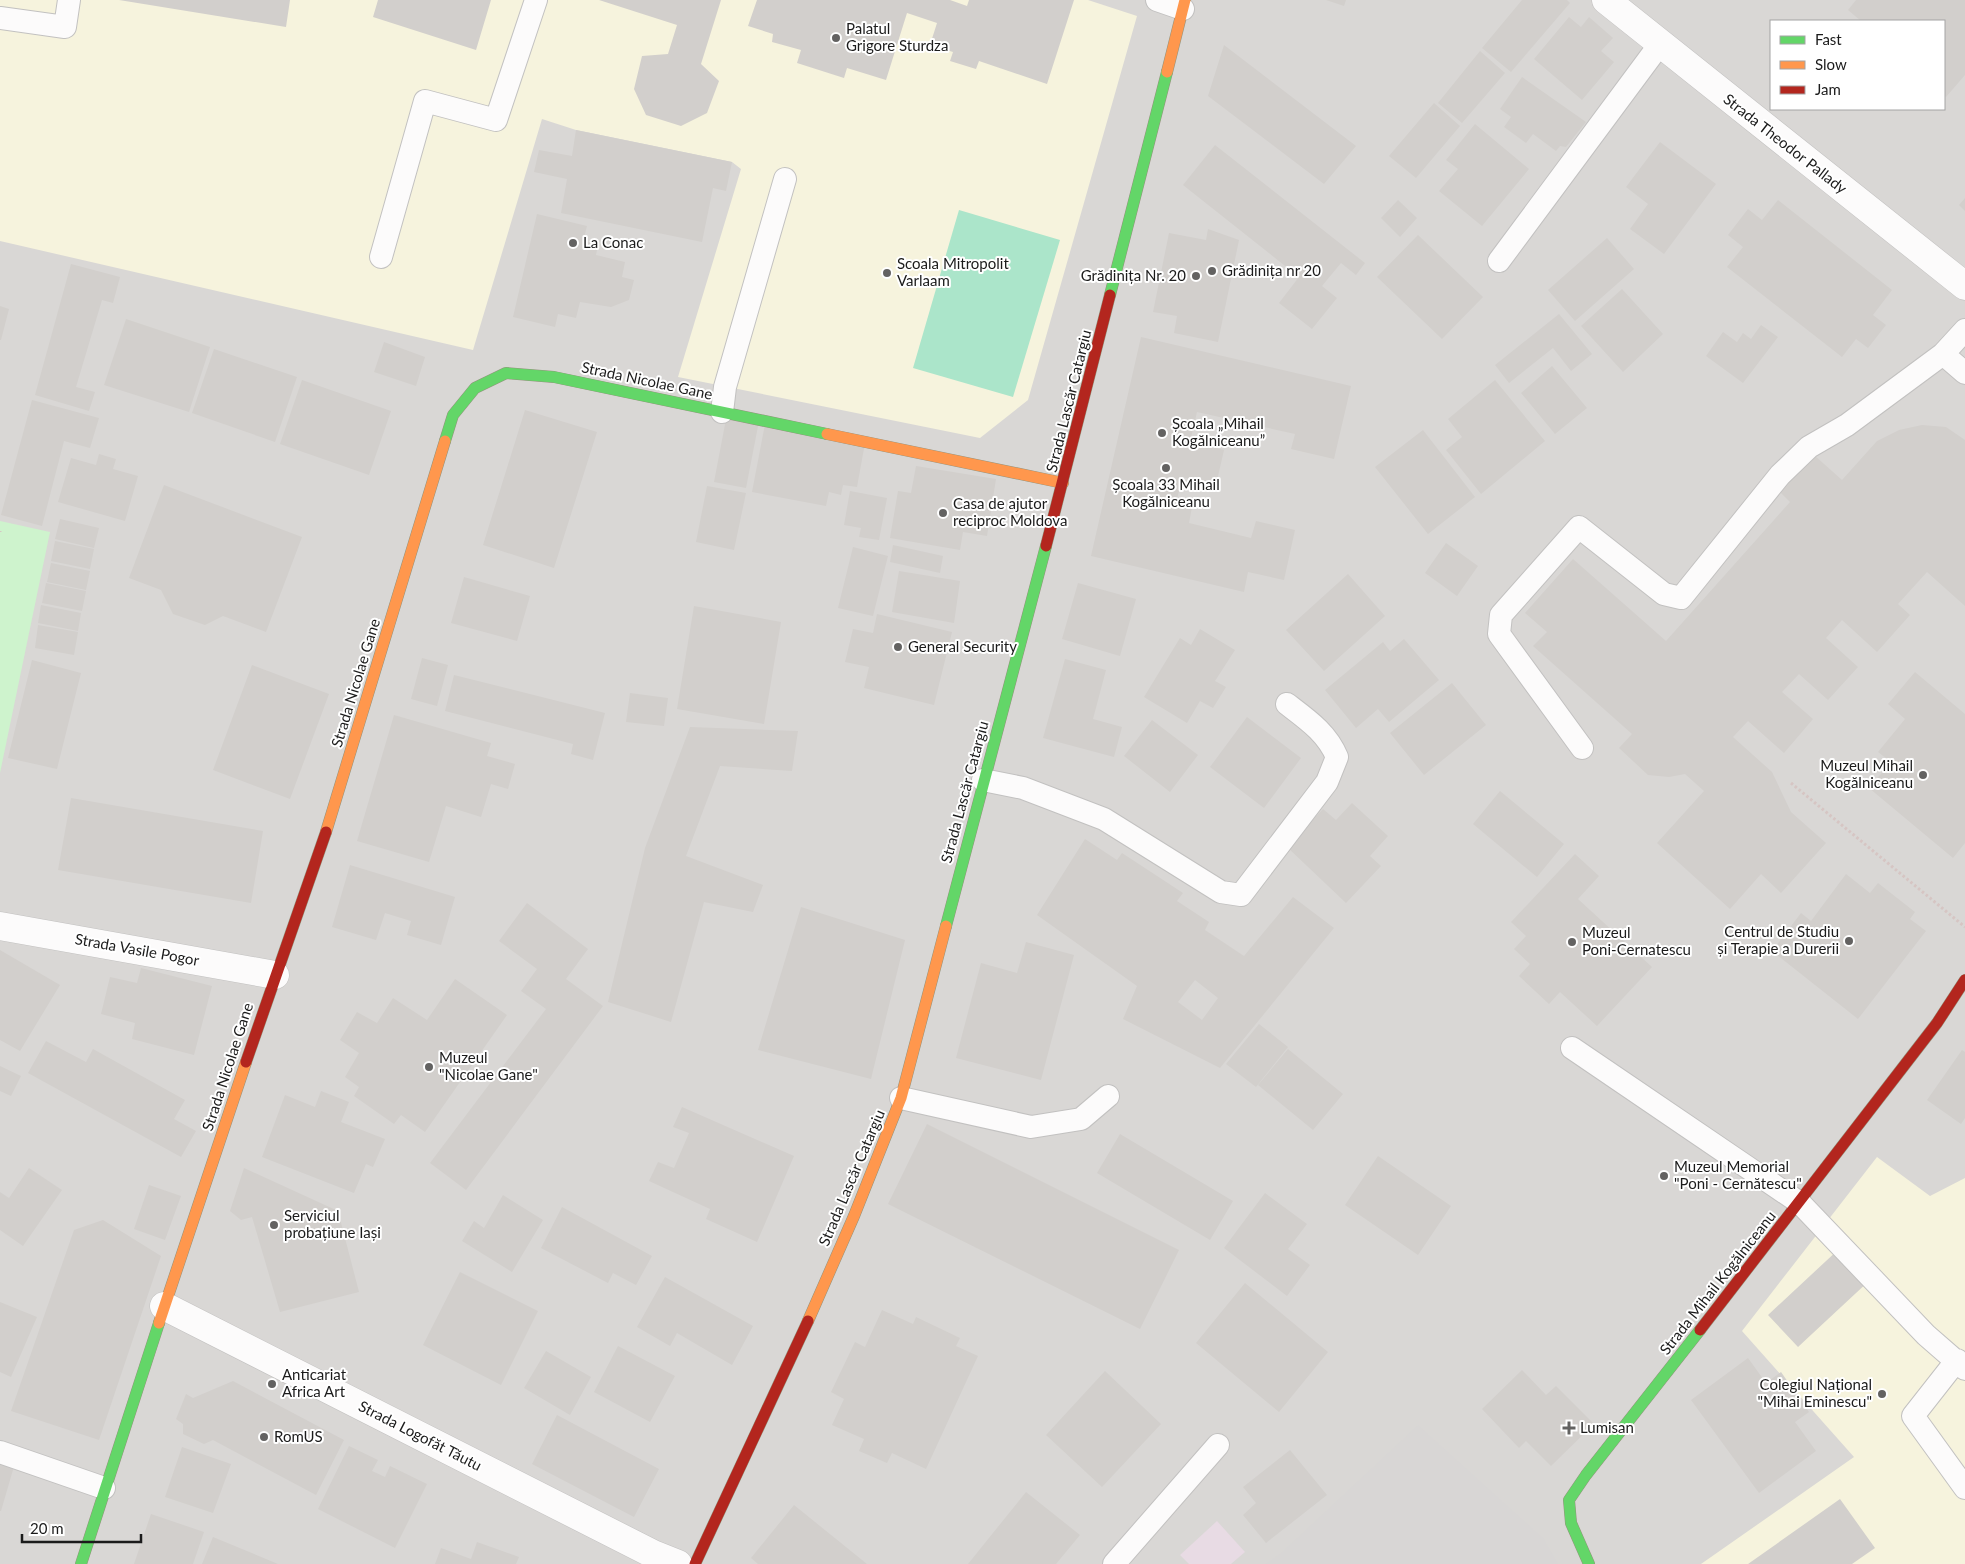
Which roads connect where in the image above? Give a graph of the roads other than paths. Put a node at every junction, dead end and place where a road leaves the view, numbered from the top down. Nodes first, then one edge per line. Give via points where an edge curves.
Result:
1 (69, 0) edge
2 (536, 0) edge
3 (1157, 0) edge
4 (1606, 0) edge
5 (1184, 5) edge
6 (0, 18) edge
7 (1660, 44) junction
8 (784, 179) dead end
9 (381, 258) dead end
10 (1499, 261) dead end
11 (1965, 286) edge
12 (1965, 330) edge
13 (1943, 354) junction
14 (1965, 373) edge
15 (722, 412) junction
16 (1063, 483) junction
17 (1287, 704) dead end
18 (1582, 748) dead end
19 (983, 780) junction
20 (0, 926) edge
21 (275, 975) junction
22 (1965, 980) edge
23 (1572, 1048) dead end
24 (1108, 1096) dead end
25 (901, 1098) junction
26 (1800, 1203) junction
27 (164, 1306) junction
28 (1961, 1364) edge
29 (1218, 1445) dead end
30 (0, 1452) edge
31 (104, 1488) junction
32 (1965, 1488) edge
33 (81, 1564) edge
34 (678, 1564) edge
35 (695, 1564) edge
36 (1114, 1564) edge
37 (1589, 1564) edge

1 - 6 lane via 65,27
2 - 9 lane via 496,120 425,101
3 - 5 lane
4 - 7 street, Strada Theodor Pallady
5 - 16 street, Strada Lascăr Catargiu
7 - 10 lane
7 - 11 street, Strada Theodor Pallady
8 - 15 lane via 725,387
12 - 13 lane
13 - 14 lane
13 - 18 lane via 1804,453 1780,475 1681,598 1664,594 1579,527 1501,615 1499,634
15 - 16 street, Strada Nicolae Gane
15 - 21 street, Strada Nicolae Gane via 554,377 506,373 475,388 453,415 330,820
16 - 19 street, Strada Lascăr Catargiu
17 - 19 lane via 1322,732 1332,743 1337,757 1326,782 1240,895 1221,892 1104,819 1023,788
19 - 25 street, Strada Lascăr Catargiu
20 - 21 street, Strada Vasile Pogor
21 - 27 street, Strada Nicolae Gane
22 - 26 street, Strada Mihail Kogălniceanu
23 - 26 lane
24 - 25 lane via 1081,1119 1031,1127
25 - 35 street, Strada Lascăr Catargiu via 876,1163 754,1441
26 - 28 lane via 1926,1335
26 - 37 street, Strada Mihail Kogălniceanu via 1569,1500 1570,1523
27 - 31 street, Strada Nicolae Gane
27 - 34 street, Strada Logofăt Tăutu
28 - 32 lane via 1913,1416
29 - 36 lane
30 - 31 lane
31 - 33 street, Strada Nicolae Gane

